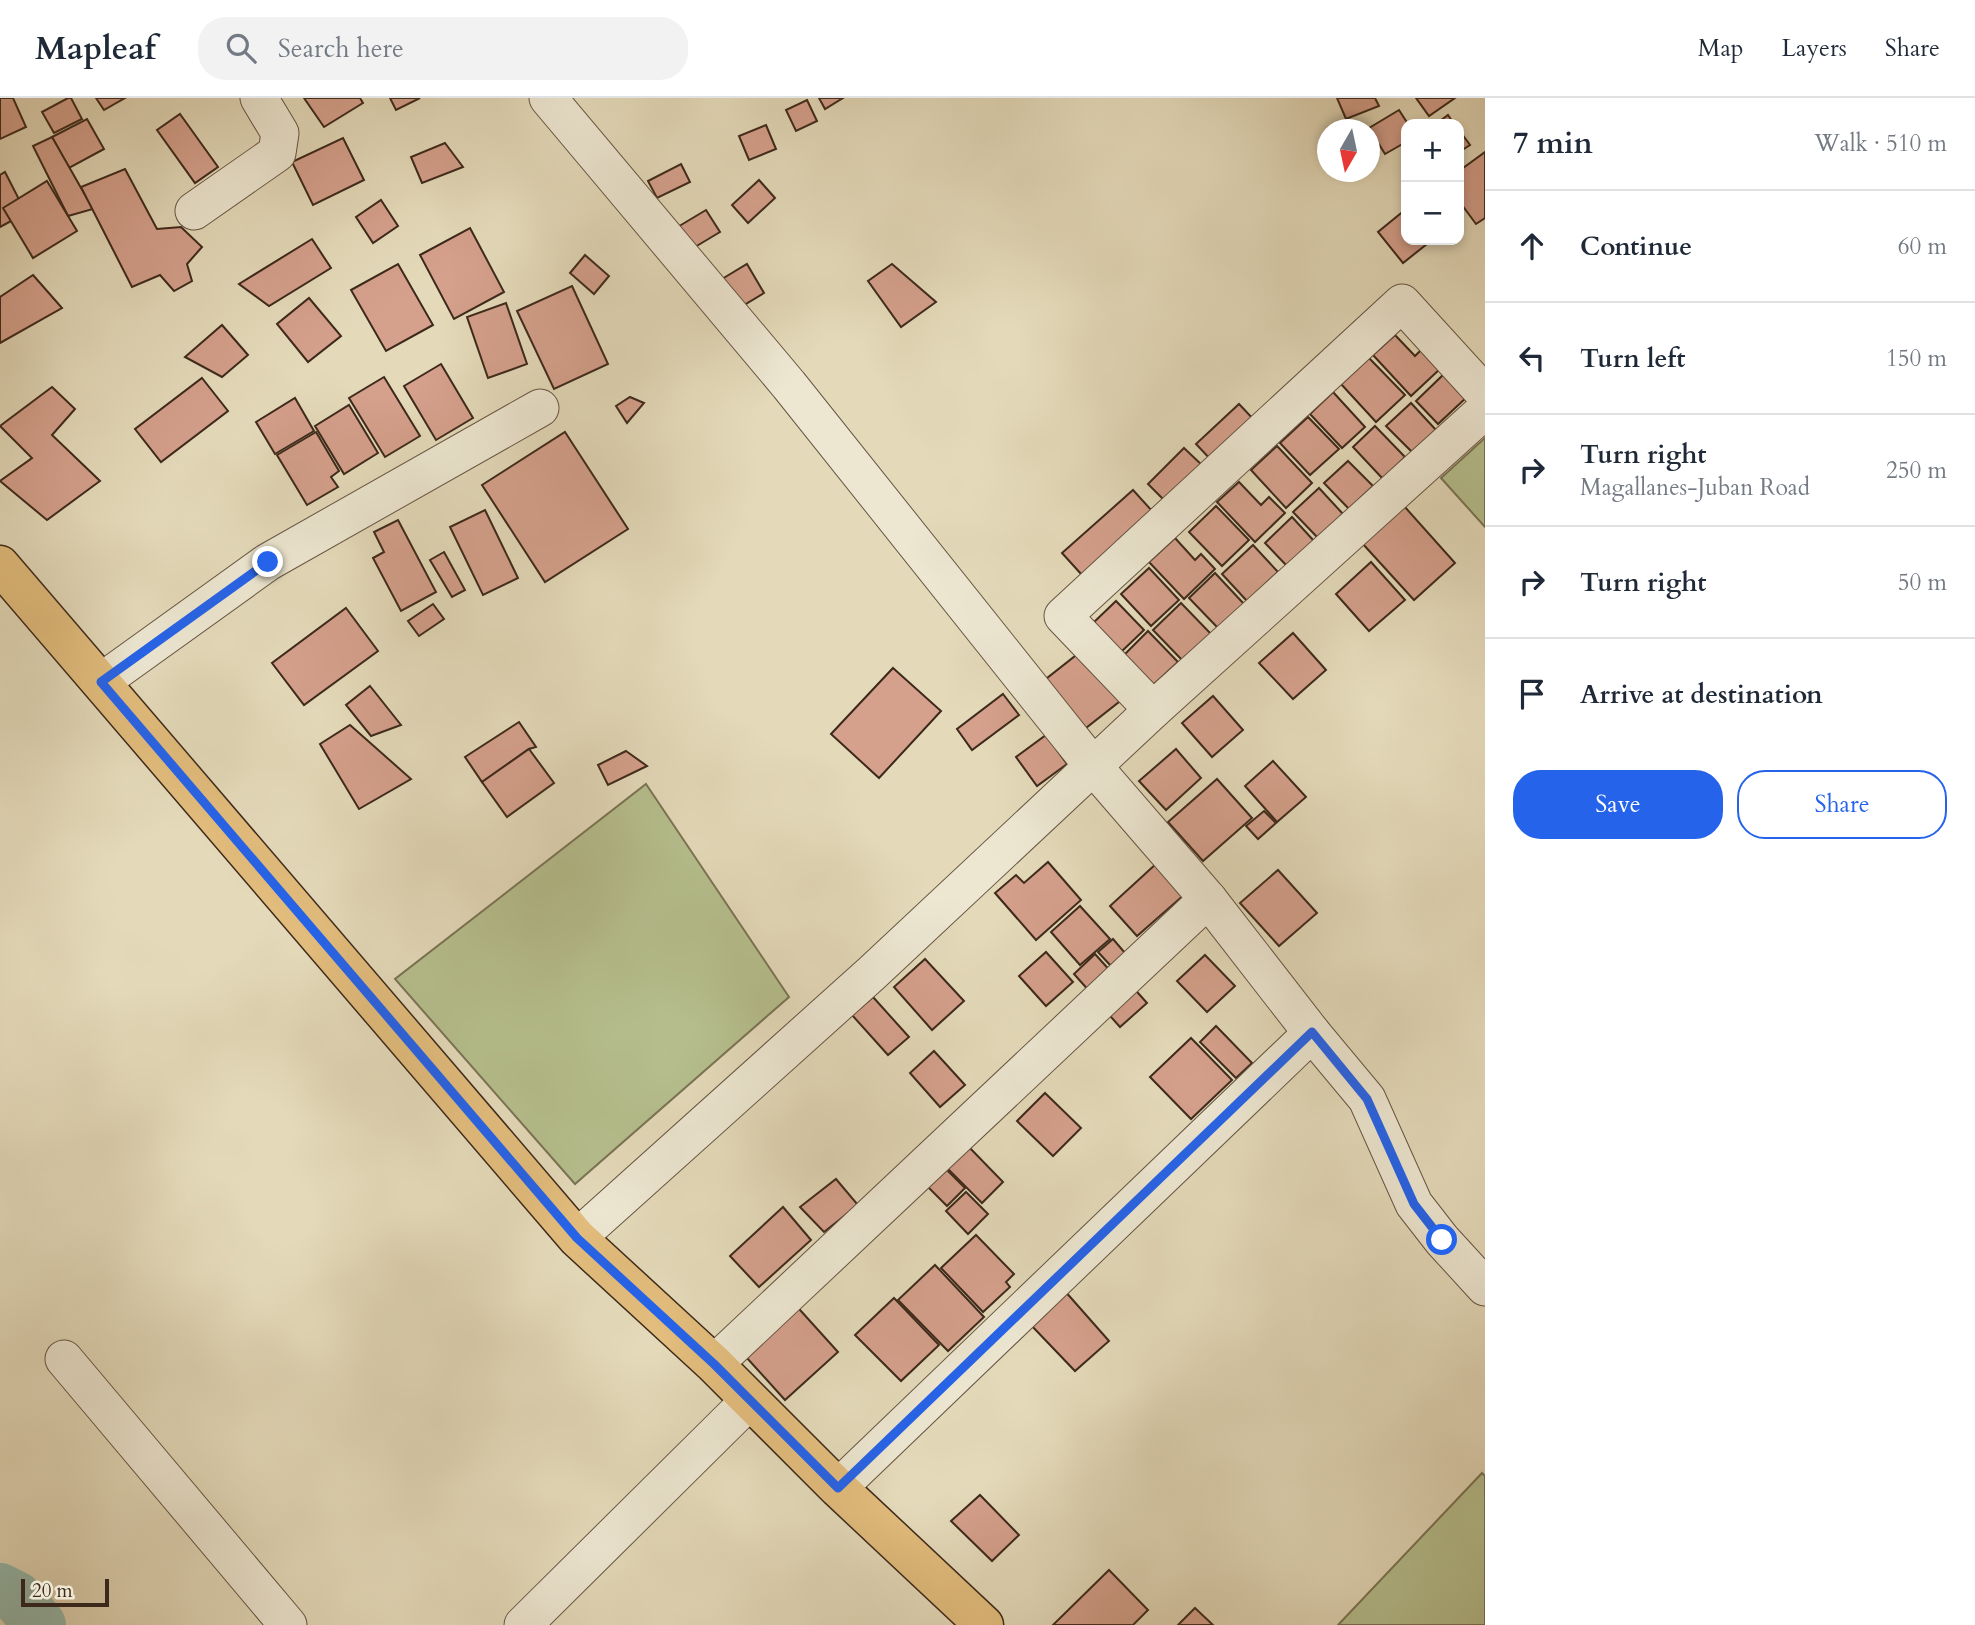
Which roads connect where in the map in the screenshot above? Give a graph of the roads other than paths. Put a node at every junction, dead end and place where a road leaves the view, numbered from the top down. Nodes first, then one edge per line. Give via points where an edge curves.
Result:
1 (259, 98) edge
2 (548, 98) edge
3 (194, 211) dead end
4 (1485, 394) edge
5 (540, 408) dead end
6 (1485, 410) edge
7 (0, 565) edge
8 (101, 682) junction
9 (1153, 710) junction
10 (1093, 766) junction
11 (1208, 899) junction
12 (1312, 1032) junction
13 (577, 1238) junction
14 (1485, 1287) edge
15 (65, 1359) dead end
16 (714, 1364) junction
17 (750, 1400) junction
18 (838, 1488) junction
19 (288, 1625) edge
20 (523, 1625) edge
21 (984, 1625) edge

1 - 3 street via 280,133 277,153
2 - 10 street via 789,385
4 - 9 street via 1402,303 1063,616
5 - 8 street via 268,562
6 - 9 street
7 - 8 main road
8 - 13 main road
9 - 10 street
10 - 11 street
10 - 13 street via 883,964
11 - 12 street
11 - 16 street
12 - 14 street via 1367,1099 1414,1204
12 - 18 street
13 - 16 main road
15 - 19 street
16 - 17 main road
17 - 18 main road
17 - 20 street
18 - 21 main road

